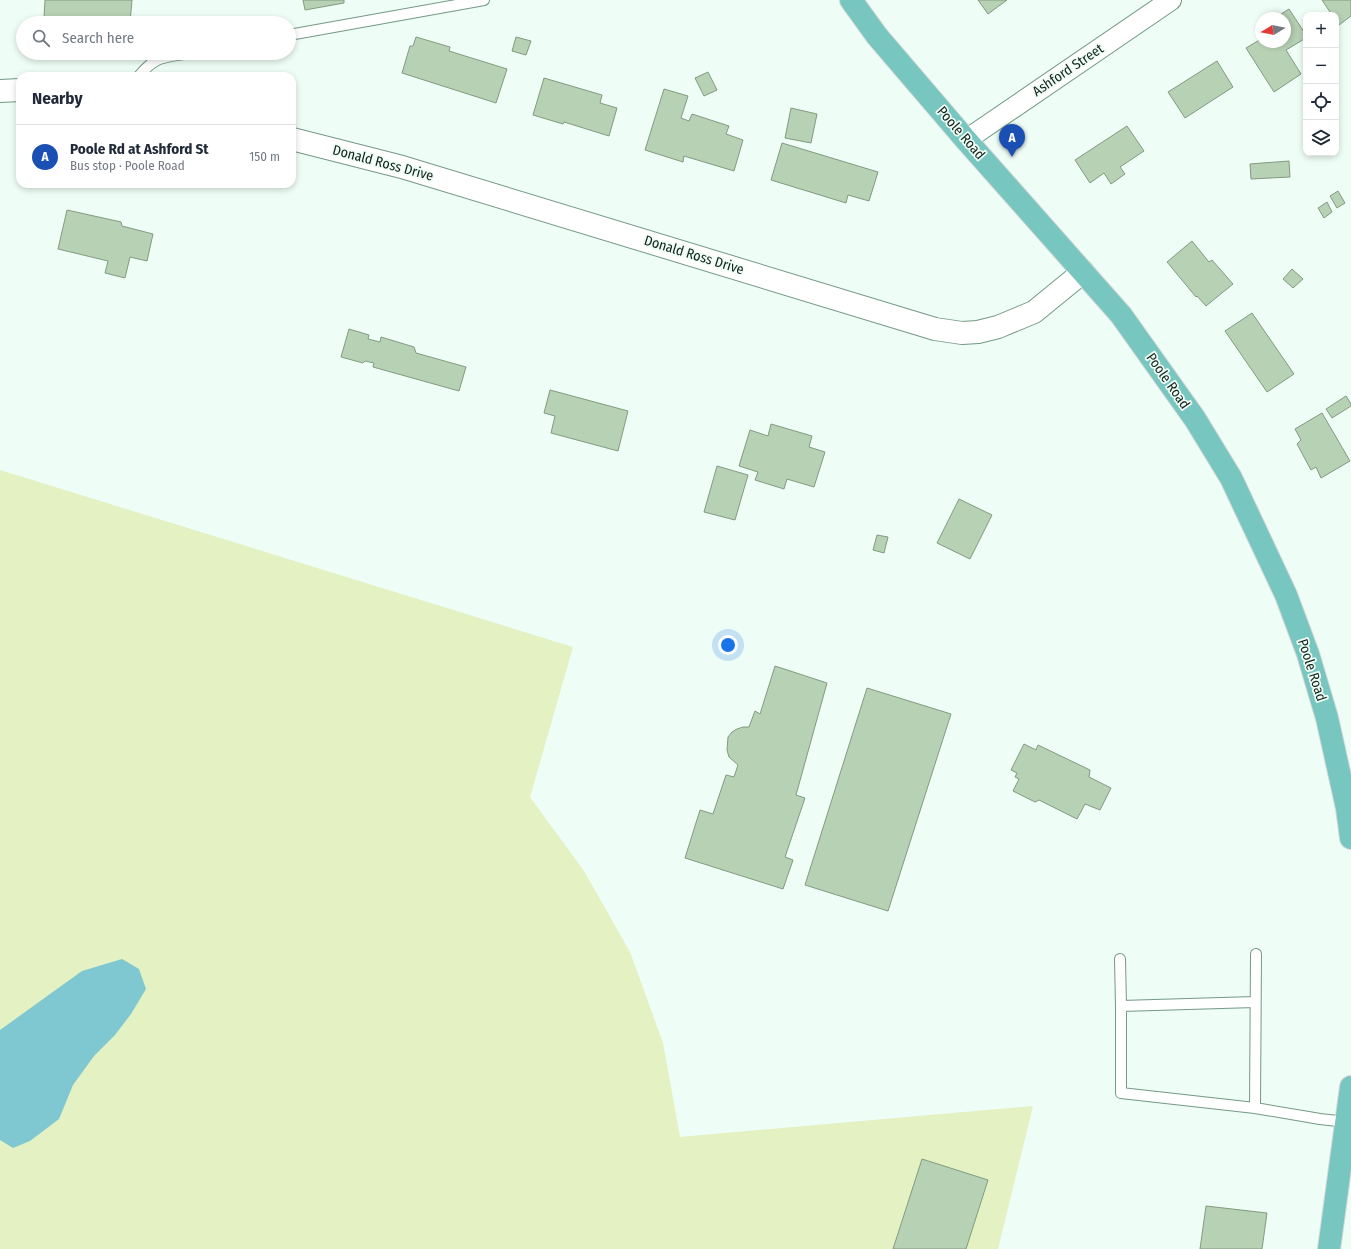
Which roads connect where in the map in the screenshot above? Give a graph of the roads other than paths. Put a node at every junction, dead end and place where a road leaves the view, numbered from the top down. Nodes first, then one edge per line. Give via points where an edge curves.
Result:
1 (484, 0) edge
2 (851, 0) edge
3 (1171, 0) edge
4 (296, 34) edge
5 (155, 60) edge
6 (142, 72) edge
7 (16, 90) edge
8 (0, 91) edge
9 (296, 140) edge
10 (966, 140) junction
11 (1083, 272) junction
12 (1349, 807) edge
13 (1351, 838) edge
14 (1256, 954) dead end
15 (1120, 959) dead end
16 (1256, 1002) junction
17 (1121, 1006) junction
18 (1351, 1087) edge
19 (1255, 1108) junction
20 (1347, 1122) junction
21 (1329, 1249) edge

1 - 4 lane
2 - 10 main road, Poole Road via 877,36
3 - 10 street, Ashford Street
5 - 6 lane
7 - 8 street
9 - 11 street, Donald Ross Drive via 402,167 936,329 962,333 998,327 1034,312
10 - 11 main road, Poole Road
11 - 12 main road, Poole Road via 1121,315 1157,364 1231,478 1286,595 1308,654
12 - 13 main road, Poole Road
14 - 16 lane
15 - 17 lane
16 - 17 lane
16 - 19 lane
17 - 19 lane via 1121,1093
18 - 20 main road
19 - 20 lane
20 - 21 main road

